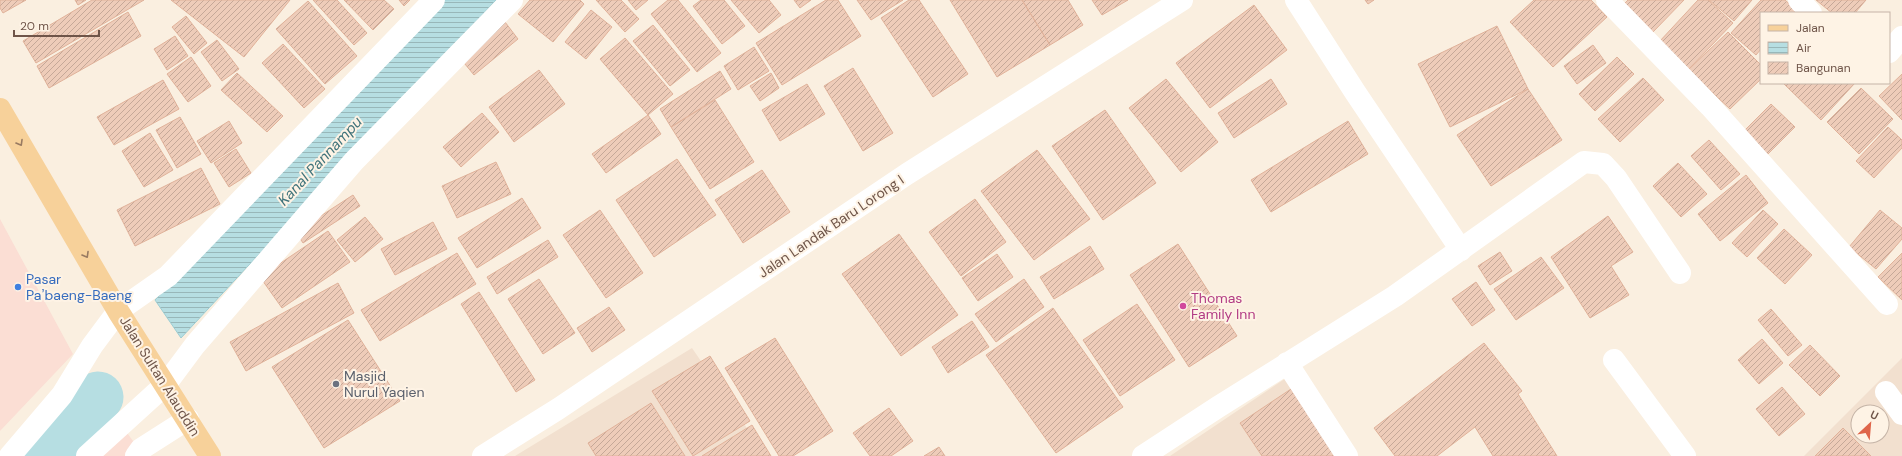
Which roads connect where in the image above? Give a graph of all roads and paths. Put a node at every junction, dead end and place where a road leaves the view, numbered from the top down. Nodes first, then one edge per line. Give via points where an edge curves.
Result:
1 (434, 0) edge
2 (512, 0) edge
3 (1182, 0) edge
4 (1296, 0) edge
5 (1607, 0) edge
6 (1800, 0) edge
7 (1810, 12) edge
8 (1902, 37) edge
9 (1890, 51) edge
10 (0, 109) edge
11 (1461, 250) junction
12 (1680, 273) dead end
13 (1887, 304) dead end
14 (118, 311) junction
15 (1614, 360) dead end
16 (1287, 363) junction
17 (166, 384) junction
18 (1886, 392) dead end
19 (1902, 414) edge
20 (188, 419) junction
21 (10, 456) edge
22 (87, 456) edge
23 (136, 456) edge
24 (210, 456) edge
25 (483, 456) edge
26 (1143, 456) edge
27 (1347, 456) edge
28 (1685, 456) edge

1 - 14 street via 168,276
2 - 17 street via 354,161 195,345
3 - 25 street, Jalan Landak Baru Lorong I via 907,174 558,409
4 - 11 street
5 - 13 street via 1710,106
6 - 7 street
8 - 9 street
10 -> 14 main road, Jalan Sultan Alauddin
11 - 12 street via 1584,162 1603,164 1616,178
11 - 16 street via 1396,296
14 - 17 main road, Jalan Sultan Alauddin
14 - 21 street via 92,346 62,395
15 - 28 street
16 - 26 street
16 - 27 street
17 - 20 main road, Jalan Sultan Alauddin
17 - 22 street
18 - 19 street
20 - 23 street
20 - 24 main road, Jalan Sultan Alauddin

